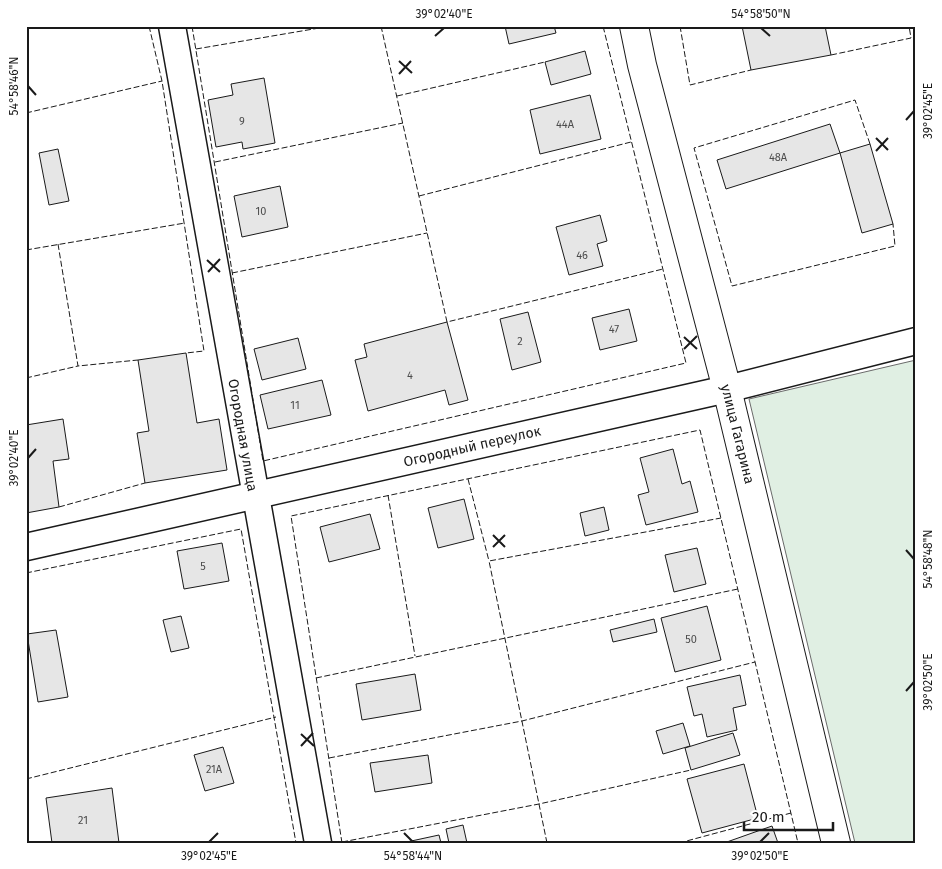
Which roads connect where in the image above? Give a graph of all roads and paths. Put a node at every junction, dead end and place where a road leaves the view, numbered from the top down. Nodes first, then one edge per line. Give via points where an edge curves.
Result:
1 (172, 26) edge
2 (634, 26) edge
3 (916, 341) edge
4 (727, 389) junction
5 (254, 496) junction
6 (26, 547) edge
7 (318, 843) edge
8 (836, 843) edge

1 - 5 street, Огородная улица
2 - 4 street, улица Гагарина
3 - 4 street, Огородный переулок
4 - 5 street, Огородный переулок
4 - 8 street, улица Гагарина
5 - 6 street, Огородный переулок
5 - 7 street, Огородная улица

